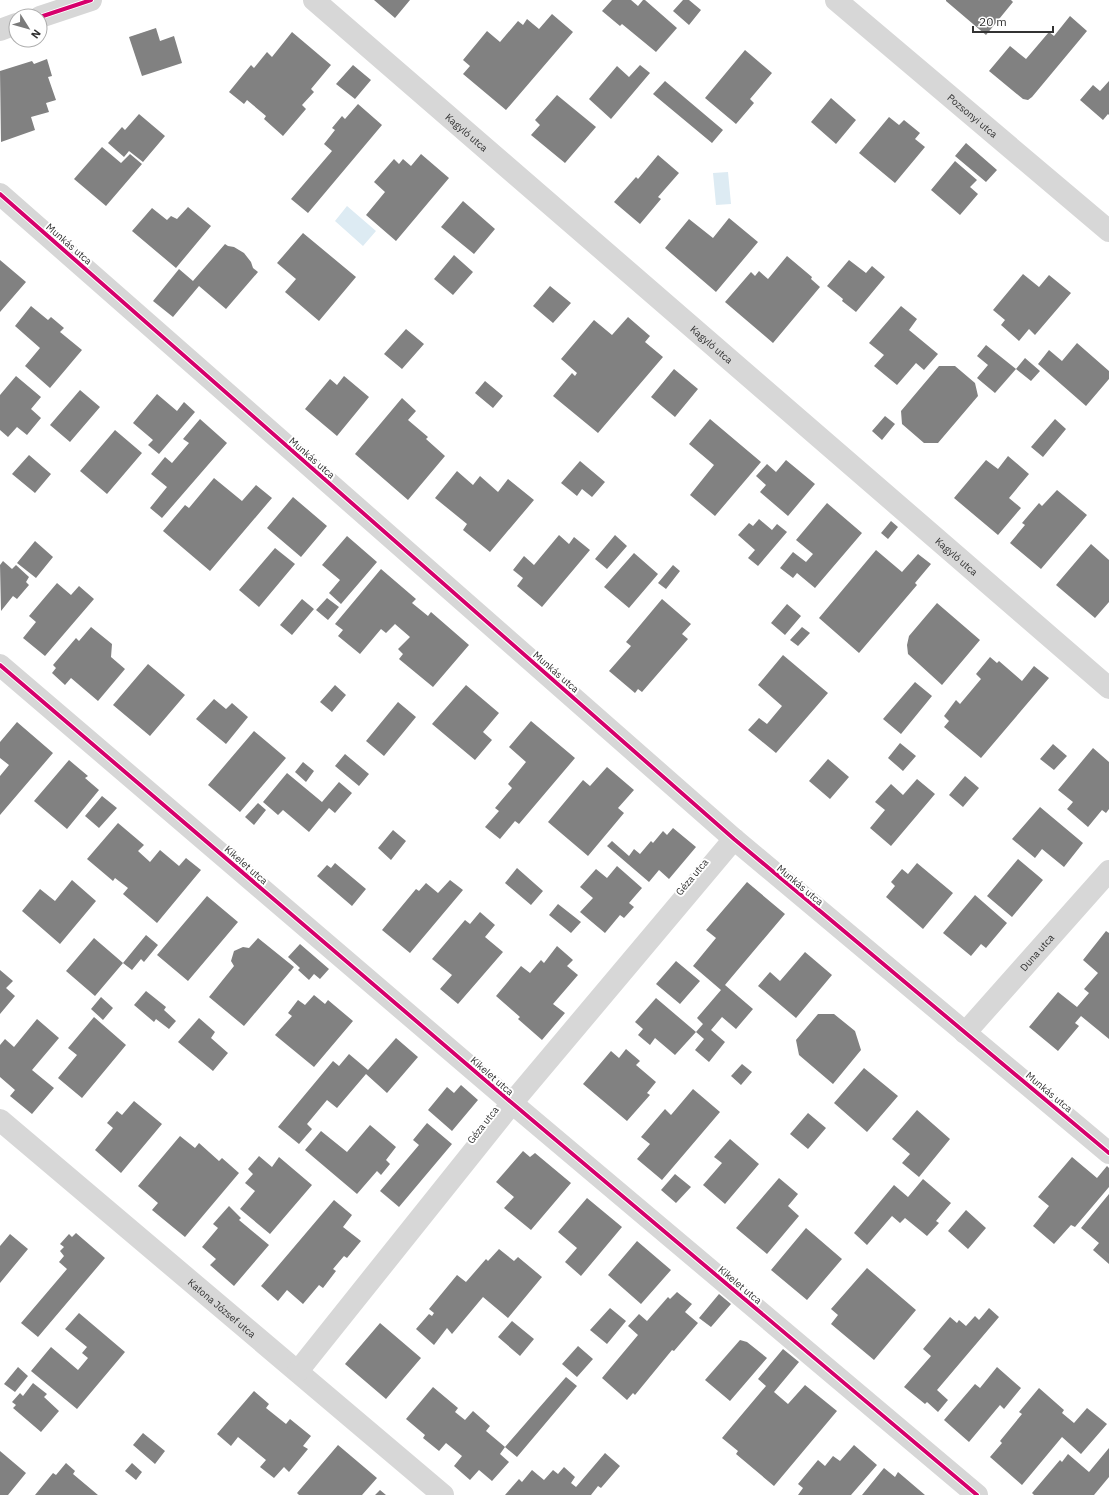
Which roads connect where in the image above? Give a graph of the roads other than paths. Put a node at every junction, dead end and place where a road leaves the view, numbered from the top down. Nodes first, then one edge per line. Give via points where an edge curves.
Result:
1 (91, 0) edge
2 (314, 0) edge
3 (836, 0) edge
4 (48, 14) edge
5 (0, 194) edge
6 (1109, 231) edge
7 (0, 665) edge
8 (1109, 688) edge
9 (734, 839) junction
10 (1109, 871) edge
11 (965, 1033) junction
12 (512, 1103) junction
13 (0, 1120) edge
14 (1109, 1153) edge
15 (298, 1371) junction
16 (443, 1495) edge
17 (977, 1495) edge

1 - 4 street
2 - 8 street, Kagyló utca
3 - 6 street, Pozsonyi utca
5 - 9 street, Munkás utca
7 - 12 street, Kikelet utca
9 - 11 street, Munkás utca
9 - 12 street, Géza utca
10 - 11 street, Duna utca
11 - 14 street, Munkás utca
12 - 15 street, Géza utca
12 - 17 street, Kikelet utca
13 - 15 street, Katona József utca
15 - 16 street, Katona József utca

